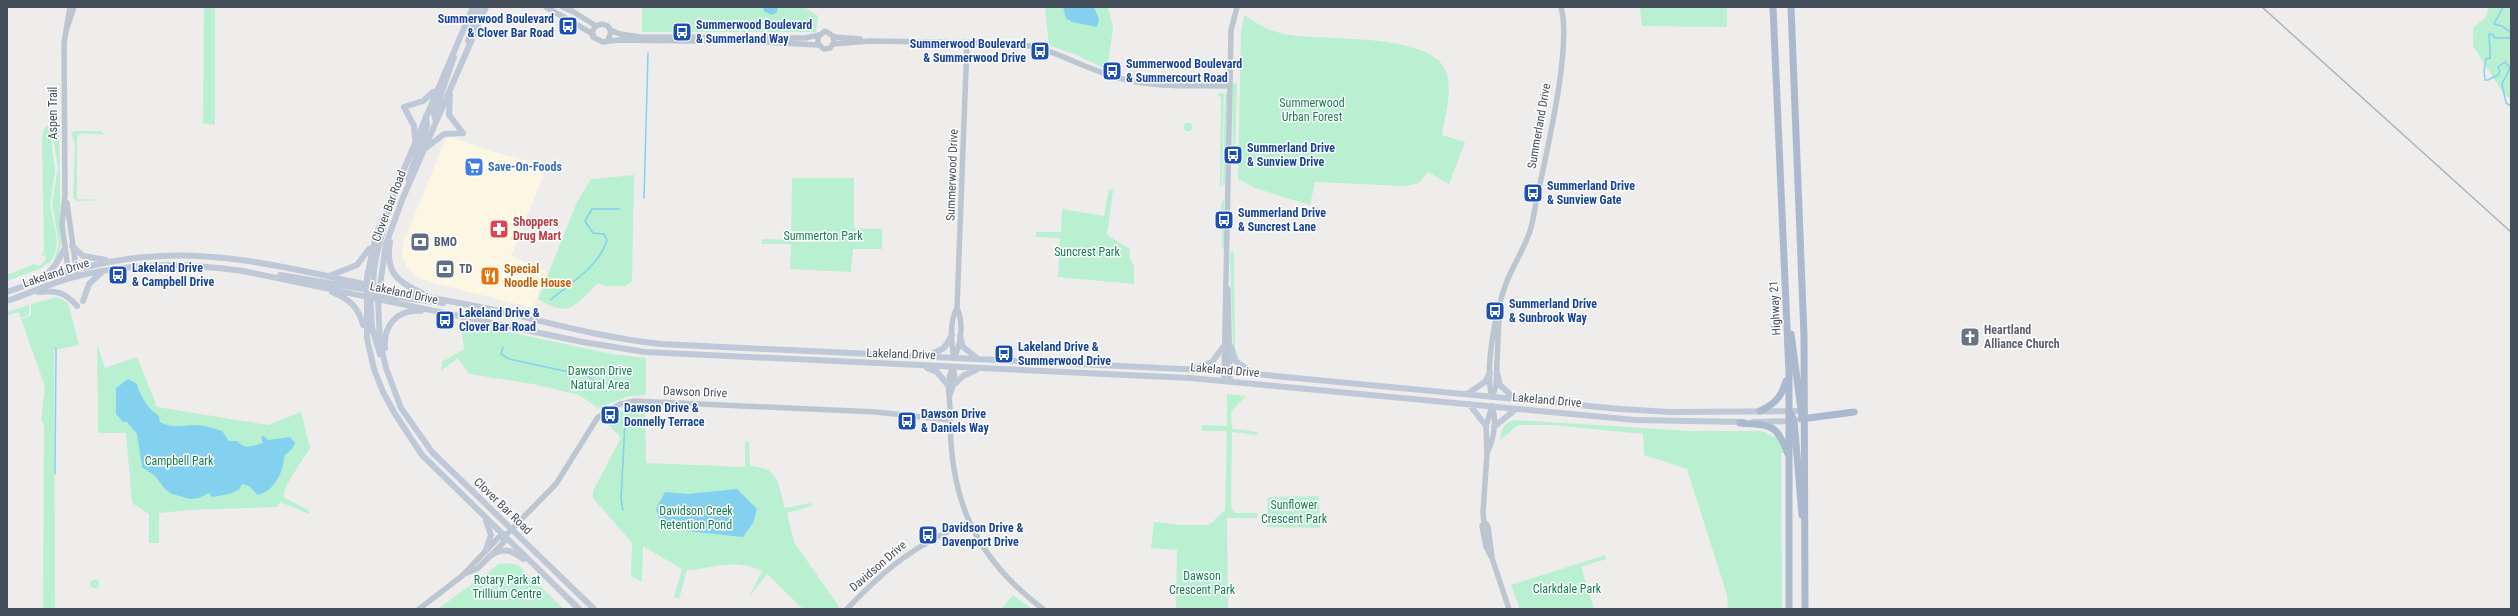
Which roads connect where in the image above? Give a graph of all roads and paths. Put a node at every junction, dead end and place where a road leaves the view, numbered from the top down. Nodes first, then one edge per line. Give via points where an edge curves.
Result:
1 (70, 7) edge
2 (74, 7) edge
3 (472, 7) edge
4 (479, 7) edge
5 (486, 7) edge
6 (490, 7) edge
7 (546, 7) edge
8 (564, 7) edge
9 (1238, 7) edge
10 (1561, 7) edge
11 (1773, 7) edge
12 (1791, 7) edge
13 (569, 9) edge
14 (596, 26) junction
15 (477, 29) junction
16 (610, 30) junction
17 (66, 31) junction
18 (593, 34) junction
19 (819, 35) junction
20 (833, 36) junction
21 (608, 40) junction
22 (870, 41) junction
23 (967, 43) junction
24 (834, 44) junction
25 (818, 45) junction
26 (456, 46) junction
27 (465, 56) junction
28 (440, 83) junction
29 (451, 86) junction
30 (1230, 86) junction
31 (426, 116) junction
32 (436, 121) junction
33 (415, 141) junction
34 (423, 152) junction
35 (392, 193) junction
36 (65, 195) junction
37 (402, 200) junction
38 (392, 225) junction
39 (376, 235) junction
40 (72, 246) junction
41 (65, 248) junction
42 (109, 261) junction
43 (76, 269) junction
44 (104, 270) junction
45 (69, 271) junction
46 (260, 274) junction
47 (77, 276) junction
48 (329, 276) junction
49 (44, 278) junction
50 (70, 278) junction
51 (321, 287) junction
52 (7, 292) edge
53 (372, 292) junction
54 (30, 293) junction
55 (433, 298) junction
56 (7, 301) edge
57 (83, 301) dead end
58 (468, 305) junction
59 (77, 306) dead end
60 (957, 308) junction
61 (438, 312) junction
62 (1498, 315) junction
63 (1787, 326) junction
64 (952, 335) junction
65 (960, 336) junction
66 (367, 338) junction
67 (1227, 346) junction
68 (927, 357) junction
69 (934, 357) junction
70 (954, 358) junction
71 (978, 359) junction
72 (945, 362) junction
73 (962, 363) junction
74 (919, 365) junction
75 (931, 366) junction
76 (953, 367) junction
77 (386, 368) junction
78 (979, 368) junction
79 (1191, 369) junction
80 (1227, 371) junction
81 (1490, 373) junction
82 (1497, 373) junction
83 (1789, 373) junction
84 (1256, 374) junction
85 (1227, 380) junction
86 (947, 384) junction
87 (955, 384) junction
88 (1466, 394) junction
89 (950, 395) junction
90 (1492, 397) junction
91 (1483, 399) junction
92 (1515, 399) junction
93 (1469, 404) junction
94 (1500, 404) junction
95 (1492, 406) junction
96 (1516, 408) junction
97 (1760, 411) junction
98 (1789, 411) junction
99 (1854, 412) dead end
100 (1804, 416) junction
101 (950, 420) junction
102 (1792, 421) junction
103 (1740, 423) junction
104 (1486, 426) junction
105 (1494, 426) junction
106 (1487, 453) junction
107 (1789, 458) junction
108 (484, 516) junction
109 (969, 522) junction
110 (512, 530) junction
111 (1805, 530) junction
112 (504, 537) junction
113 (486, 550) junction
114 (490, 556) junction
115 (462, 576) junction
116 (545, 576) junction
117 (419, 609) edge
118 (579, 609) edge
119 (594, 609) edge
120 (847, 609) edge
121 (1043, 609) edge
122 (1509, 609) edge
123 (1789, 609) edge
124 (1806, 609) edge

1 - 17 street, Aspen Trail
2 - 17 street, Aspen Trail
3 - 26 main road, Clover Bar Road
4 - 27 main road
5 - 15 main road, Clover Bar Road
6 - 15 main road
7 - 18 street
8 - 13 main road
9 - 30 street via 1231,30
10 - 62 street, Summerland Drive via 1564,17 1561,63 1530,232 1507,281
11 - 63 main road, Highway 21
12 - 100 main road
13 - 14 street
14 - 16 street via 602,24
14 - 18 street
15 - 27 main road, Clover Bar Road
16 - 19 street via 640,37 805,38
16 - 21 street
17 - 36 street, Aspen Trail via 63,122
18 - 21 street via 598,42
19 - 20 street via 827,31
19 - 25 street
20 - 22 street
20 - 24 street
21 - 25 street
22 - 23 street
22 - 24 street
23 - 30 street via 1032,45 1108,75 1137,82 1168,86
23 - 60 street, Summerwood Drive
24 - 25 street via 826,49
26 - 28 main road, Clover Bar Road
26 - 32 main road via 452,65 434,114
27 - 29 main road, Clover Bar Road
28 - 31 main road, Clover Bar Road
28 - 33 main road via 429,97 404,107 414,126
29 - 32 main road, Clover Bar Road
29 - 34 main road via 449,115 463,133 444,134
30 - 67 street via 1227,278 1224,310
31 - 33 main road, Clover Bar Road
31 - 37 main road via 427,126 410,170
32 - 34 main road, Clover Bar Road
33 - 35 main road, Clover Bar Road
34 - 37 main road, Clover Bar Road
35 - 39 main road, Clover Bar Road
35 - 53 main road via 377,256
36 - 40 street, Aspen Trail
36 - 41 street, Aspen Trail via 62,225
37 - 38 main road, Clover Bar Road
38 - 53 main road, Clover Bar Road
38 - 55 main road via 388,256 394,275 400,282
39 - 48 main road via 362,261 345,271
39 - 53 main road, Clover Bar Road
40 - 42 main road via 83,256
40 - 43 street, Aspen Trail
41 - 45 street, Aspen Trail
41 - 49 main road
42 - 43 main road, Lakeland Drive
42 - 48 main road, Lakeland Drive via 149,256 216,257
43 - 45 main road, Lakeland Drive
43 - 47 street, Aspen Trail
44 - 46 main road, Lakeland Drive via 147,265 191,265
44 - 47 main road, Lakeland Drive
44 - 57 main road via 89,284
45 - 49 main road, Lakeland Drive
45 - 50 street, Aspen Trail
46 - 51 main road, Lakeland Drive
46 - 53 main road via 288,276
47 - 50 main road, Lakeland Drive
48 - 53 main road, Lakeland Drive
49 - 52 main road, Lakeland Drive
50 - 54 main road, Lakeland Drive
51 - 53 main road, Lakeland Drive
51 - 66 main road via 350,301 362,319
53 - 55 main road, Lakeland Drive
53 - 58 main road via 435,303
53 - 61 main road, Lakeland Drive
53 - 66 main road, Clover Bar Road
53 - 77 main road, Clover Bar Road
54 - 56 main road, Lakeland Drive
54 - 59 main road via 55,290 70,298
55 - 58 main road, Lakeland Drive
58 - 68 main road, Lakeland Drive via 608,336 661,344
60 - 64 street, Summerwood Drive
60 - 65 street, Summerwood Drive via 961,316
61 - 74 main road, Lakeland Drive via 645,352
61 - 77 main road via 415,310 400,314 392,321 385,335
62 - 81 street, Summerland Drive via 1494,326
62 - 82 street, Summerland Drive
63 - 83 main road, Highway 21
63 - 100 main road via 1791,334
64 - 68 main road via 944,348
64 - 70 street, Summerwood Drive
65 - 70 street, Summerwood Drive
65 - 71 main road via 963,347
66 - 108 main road, Clover Bar Road via 374,369 383,392 410,439 422,455
67 - 79 main road via 1212,362
67 - 80 street
67 - 84 main road via 1235,361
68 - 69 main road, Lakeland Drive
69 - 70 main road, Lakeland Drive
69 - 72 main road
70 - 71 main road, Lakeland Drive
70 - 72 main road
70 - 73 main road
71 - 73 main road
71 - 79 main road, Lakeland Drive
72 - 75 main road
72 - 76 main road
73 - 76 main road
73 - 78 main road
74 - 75 main road, Lakeland Drive
74 - 86 main road via 937,372
75 - 76 main road, Lakeland Drive
76 - 78 main road, Lakeland Drive
76 - 86 street
76 - 87 street
77 - 110 main road, Clover Bar Road via 402,408 432,452
78 - 85 main road, Lakeland Drive
78 - 87 main road via 963,376
79 - 80 main road, Lakeland Drive
80 - 84 main road, Lakeland Drive
80 - 85 street
81 - 88 main road via 1485,382
81 - 90 street, Summerland Drive
82 - 90 street, Summerland Drive
82 - 92 main road via 1500,385
83 - 97 main road via 1780,396 1772,405
83 - 98 main road, Highway 21
84 - 88 main road, Lakeland Drive
85 - 93 main road, Lakeland Drive
86 - 89 street
87 - 89 street
88 - 90 main road, Lakeland Drive
88 - 91 main road
89 - 101 street
90 - 91 main road
90 - 92 main road, Lakeland Drive
90 - 94 main road
91 - 93 main road
91 - 95 main road
92 - 94 main road
92 - 97 main road, Lakeland Drive via 1627,410
93 - 95 main road, Lakeland Drive
93 - 104 main road
94 - 95 main road
94 - 96 main road
95 - 96 main road, Lakeland Drive
95 - 104 street
95 - 105 street
96 - 103 main road, Lakeland Drive via 1672,422
96 - 105 main road
97 - 98 main road, Lakeland Drive
98 - 100 main road, Lakeland Drive
98 - 102 main road, Highway 21
99 - 100 main road
100 - 102 main road
100 - 111 main road
101 - 109 street via 950,456
101 - 110 street, Dawson Drive via 876,412 629,401 598,417 556,484
102 - 103 main road, Lakeland Drive
102 - 107 main road, Highway 21
102 - 111 main road
103 - 107 main road via 1770,426 1778,432
104 - 106 street
105 - 106 street via 1493,440
106 - 122 street via 1482,501 1484,522 1488,526 1492,558
107 - 123 main road, Highway 21
108 - 112 main road, Clover Bar Road
108 - 113 main road via 491,535
109 - 120 street, Davidson Drive via 936,536 909,552
109 - 121 street via 979,543 1005,578
110 - 112 street, Dawson Drive
110 - 119 main road, Clover Bar Road
111 - 124 main road
112 - 113 street via 499,537
112 - 114 street via 504,542
112 - 116 main road, Clover Bar Road
113 - 115 street
114 - 115 street via 477,569
114 - 116 main road via 502,550 513,552
115 - 117 street
116 - 118 main road, Clover Bar Road

